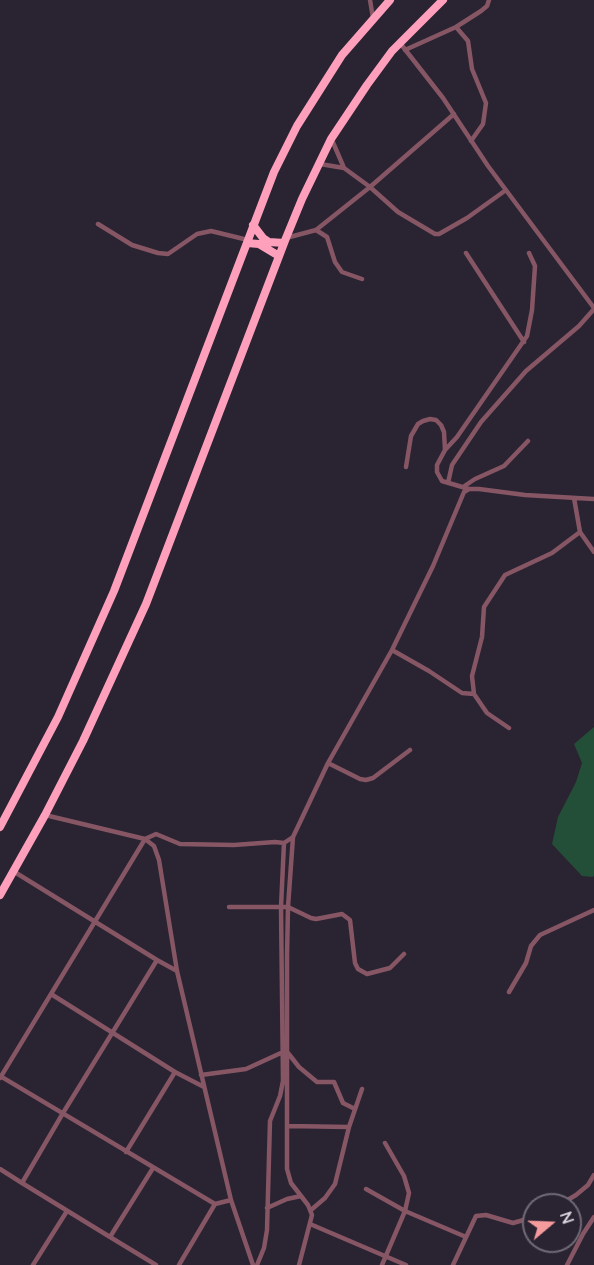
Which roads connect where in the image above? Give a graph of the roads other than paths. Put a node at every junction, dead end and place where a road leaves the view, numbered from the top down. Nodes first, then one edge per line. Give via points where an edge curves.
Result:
1 (370, 0) edge
2 (390, 0) edge
3 (443, 0) edge
4 (489, 0) edge
5 (373, 18) junction
6 (456, 27) junction
7 (402, 46) junction
8 (454, 114) junction
9 (331, 139) junction
10 (471, 141) junction
11 (319, 164) junction
12 (344, 168) junction
13 (370, 187) junction
14 (506, 190) junction
15 (98, 224) dead end
16 (254, 225) junction
17 (316, 230) junction
18 (247, 241) junction
19 (285, 241) junction
20 (466, 253) dead end
21 (529, 254) dead end
22 (279, 256) junction
23 (362, 279) dead end
24 (594, 308) edge
25 (524, 342) junction
26 (528, 441) dead end
27 (445, 450) junction
28 (406, 467) dead end
29 (448, 483) junction
30 (463, 487) junction
31 (469, 489) junction
32 (594, 497) edge
33 (574, 498) junction
34 (580, 531) junction
35 (594, 552) edge
36 (392, 650) junction
37 (474, 694) junction
38 (509, 728) dead end
39 (410, 750) dead end
40 (328, 763) junction
41 (45, 816) junction
42 (0, 826) edge
43 (292, 837) junction
44 (145, 839) junction
45 (284, 843) junction
46 (14, 871) junction
47 (0, 895) edge
48 (594, 903) edge
49 (229, 907) dead end
50 (280, 907) junction
51 (288, 907) junction
52 (593, 910) edge
53 (95, 921) junction
54 (404, 954) dead end
55 (158, 960) junction
56 (177, 971) junction
57 (509, 992) dead end
58 (51, 994) junction
59 (113, 1033) junction
60 (285, 1052) junction
61 (176, 1071) junction
62 (201, 1075) junction
63 (0, 1076) edge
64 (204, 1087) junction
65 (362, 1089) dead end
66 (355, 1108) junction
67 (63, 1113) junction
68 (288, 1126) junction
69 (350, 1127) junction
70 (385, 1143) dead end
71 (126, 1152) junction
72 (153, 1168) junction
73 (0, 1169) edge
74 (594, 1175) edge
75 (22, 1183) junction
76 (366, 1189) dead end
77 (578, 1193) edge
78 (300, 1196) junction
79 (231, 1200) junction
80 (215, 1204) junction
81 (267, 1208) junction
82 (67, 1210) junction
83 (311, 1210) junction
84 (405, 1211) junction
85 (594, 1217) edge
86 (522, 1220) edge
87 (310, 1224) junction
88 (110, 1237) junction
89 (466, 1237) junction
90 (386, 1256) junction
91 (33, 1265) edge
92 (156, 1265) edge
93 (179, 1265) edge
94 (255, 1265) edge
95 (299, 1265) edge
96 (382, 1265) edge
97 (406, 1265) edge
98 (453, 1265) edge
99 (567, 1265) edge

1 - 5 street
2 - 5 highway
3 - 7 highway
4 - 6 street via 481,11
5 - 16 highway via 342,55 297,126
6 - 7 street
6 - 10 street via 468,41 472,69 486,102 483,124
7 - 8 street
7 - 9 highway via 367,85
8 - 10 street
8 - 13 street
9 - 11 highway
9 - 12 street
10 - 14 street
11 - 12 street
11 - 19 highway
12 - 13 street
13 - 14 street via 398,212 435,234 468,218
13 - 17 street
14 - 24 street
15 - 18 street via 132,245 158,253 168,254 197,234 211,231
16 - 18 highway
16 - 19 highway via 268,242
17 - 19 street
17 - 23 street via 327,237 342,272
18 - 22 highway
18 - 42 highway via 114,591 58,717
19 - 22 highway
20 - 25 street
21 - 25 street via 535,266 529,331
22 - 41 highway via 146,604
24 - 29 street via 579,326 526,371 481,422 452,465
25 - 27 street
26 - 30 street via 504,466
27 - 28 street via 441,425 436,420 423,421 411,436
27 - 29 street via 436,472
29 - 30 street
30 - 31 street
31 - 33 street
31 - 36 street via 460,497 433,566
32 - 33 street
33 - 34 street
34 - 35 street
34 - 37 street via 552,553 499,582 484,607 482,638 472,676
36 - 37 street via 462,693
36 - 40 street
37 - 38 street via 487,713
39 - 40 street via 366,780
40 - 43 street
41 - 44 street
41 - 46 highway
43 - 45 street
43 - 51 street
44 - 45 street via 156,834 180,844
44 - 53 street
44 - 56 street via 154,846 159,860
45 - 50 street
46 - 47 highway
46 - 53 street
48 - 52 street
49 - 50 street
50 - 51 street
50 - 60 street
51 - 54 street via 311,918 348,916 355,963 362,972 390,968
51 - 60 street
52 - 57 street via 540,935
53 - 55 street
53 - 58 street
55 - 56 street
55 - 59 street
56 - 62 street
58 - 59 street
58 - 63 street
59 - 61 street
59 - 67 street
60 - 62 street via 246,1069
60 - 66 street via 317,1082 334,1082 343,1103
60 - 68 street
60 - 81 street via 282,1088 270,1121
61 - 64 street
61 - 71 street
62 - 64 street
63 - 67 street
64 - 79 street
65 - 66 street
66 - 69 street
67 - 71 street
67 - 75 street
68 - 69 street
68 - 78 street via 287,1170
69 - 83 street via 335,1184
70 - 84 street via 407,1185
71 - 72 street
72 - 80 street
72 - 88 street
73 - 75 street
74 - 77 street
75 - 82 street
76 - 84 street
78 - 81 street
78 - 83 street
79 - 80 street
79 - 94 street
80 - 93 street
81 - 94 street via 264,1248
82 - 88 street
82 - 91 street
83 - 87 street
84 - 89 street
84 - 90 street
85 - 99 street
86 - 89 street via 513,1223 481,1214
87 - 90 street
87 - 95 street
88 - 92 street
89 - 98 street
90 - 96 street
90 - 97 street

